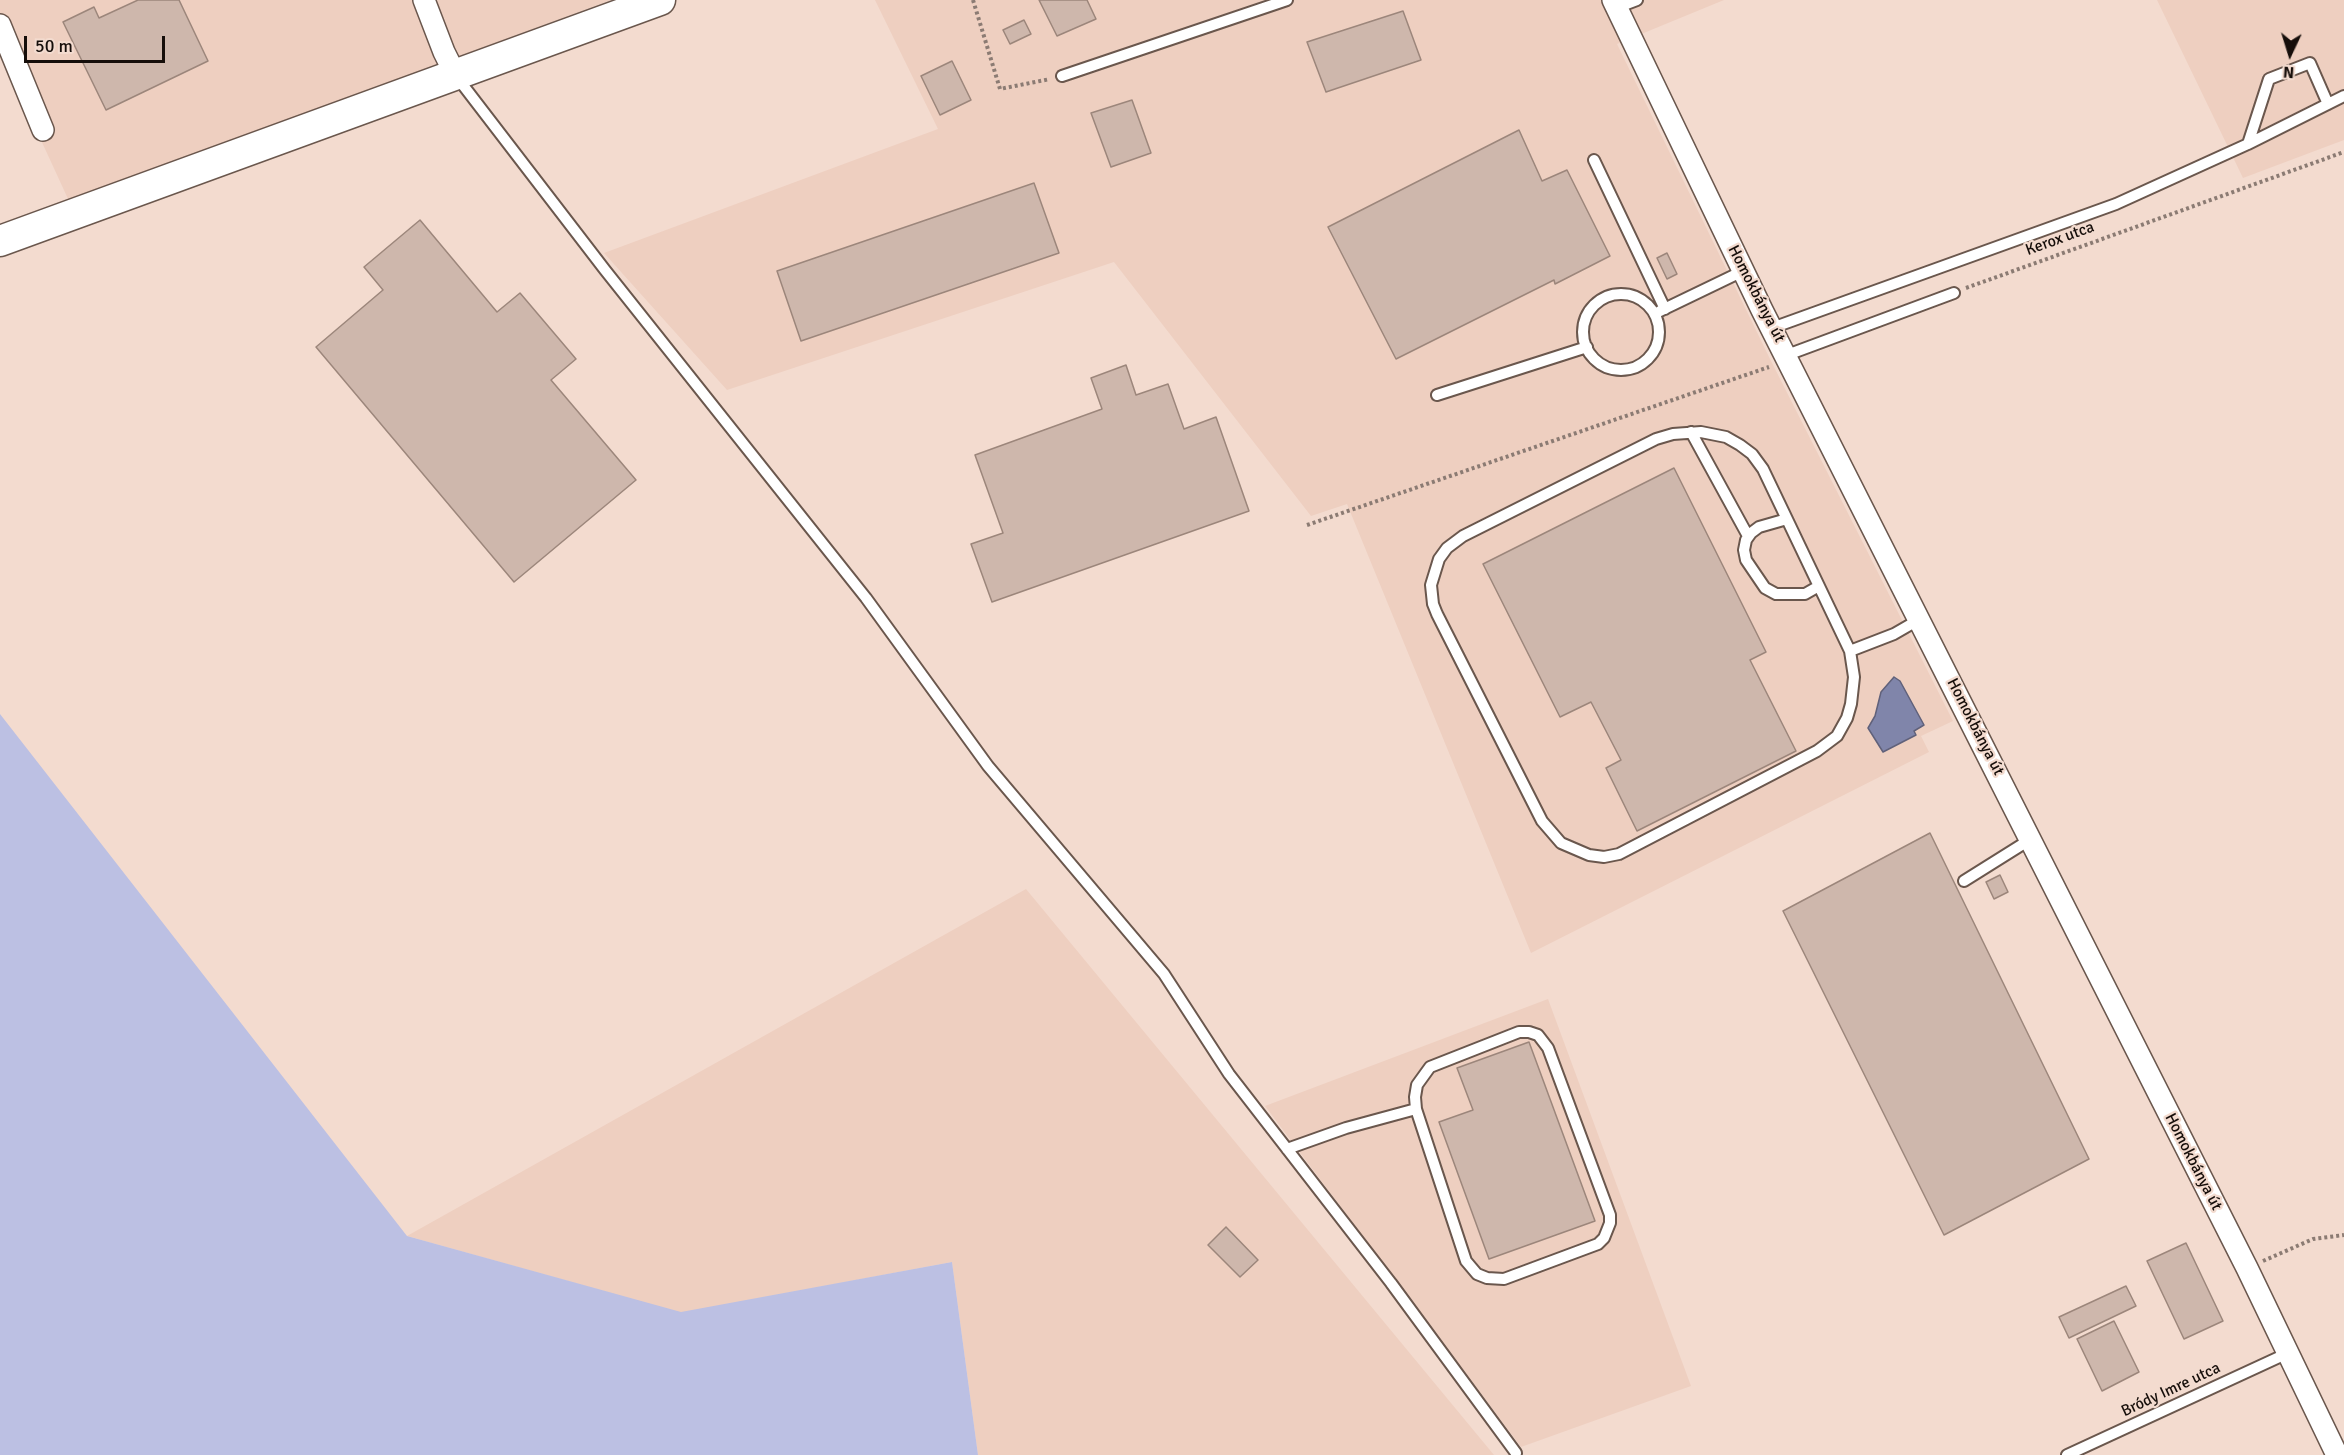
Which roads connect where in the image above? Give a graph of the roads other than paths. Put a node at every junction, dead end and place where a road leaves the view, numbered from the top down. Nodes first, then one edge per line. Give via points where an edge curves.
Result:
1 (424, 0) edge
2 (660, 0) edge
3 (1287, 0) edge
4 (1637, 0) edge
5 (1615, 4) edge
6 (0, 25) edge
7 (456, 76) junction
8 (1062, 76) road end
9 (2344, 96) edge
10 (2328, 104) junction
11 (44, 130) dead end
12 (2248, 144) junction
13 (1594, 160) dead end
14 (0, 241) edge
15 (1743, 271) junction
16 (1954, 293) road end
17 (1665, 309) junction
18 (1654, 314) junction
19 (1772, 328) junction
20 (1587, 347) junction
21 (1788, 358) junction
22 (1437, 395) dead end
23 (1692, 432) junction
24 (1787, 519) junction
25 (1748, 536) junction
26 (1819, 586) junction
27 (1920, 619) junction
28 (1850, 651) junction
29 (2031, 839) junction
30 (1964, 881) dead end
31 (1416, 1109) junction
32 (1287, 1149) junction
33 (2288, 1353) junction
34 (1516, 1453) dead end
35 (2067, 1455) edge
36 (2337, 1455) edge

1 - 7 street
2 - 7 main road
3 - 8 lane
4 - 5 lane
5 - 15 street, Homokbánya út
6 - 11 street
7 - 14 main road
7 - 32 lane via 866,598 988,766 1164,974 1229,1074
9 - 10 lane
10 - 12 lane
10 - 12 lane via 2310,63 2269,79
12 - 19 lane via 2116,204
13 - 17 lane
15 - 17 lane
15 - 19 street, Homokbánya út
16 - 21 lane
17 - 18 lane
18 - 20 lane via 1637,298 1614,295 1602,300 1587,317
18 - 20 lane via 1659,325 1656,348 1640,365 1617,370 1606,367
19 - 21 street, Homokbánya út
20 - 22 lane
21 - 27 street, Homokbánya út
23 - 24 lane via 1726,437 1752,454
23 - 25 lane
23 - 28 lane via 1656,440 1463,536 1448,548 1434,571 1431,585 1437,614 1542,821 1561,843 1573,850 1604,857 1619,854 1817,751 1837,736 1847,718 1854,677
24 - 25 lane via 1759,527
24 - 26 lane
25 - 26 lane via 1746,560 1765,588 1790,595 1805,594
26 - 28 lane
27 - 28 lane
27 - 29 street, Homokbánya út
29 - 30 lane
29 - 33 street, Homokbánya út
31 - 31 lane via 1417,1085 1430,1067 1519,1032 1538,1035 1548,1048 1610,1215 1604,1238 1598,1244 1504,1279 1478,1274 1466,1261
31 - 32 lane
32 - 34 lane
33 - 35 lane, Bródy Imre utca
33 - 36 street, Homokbánya út

